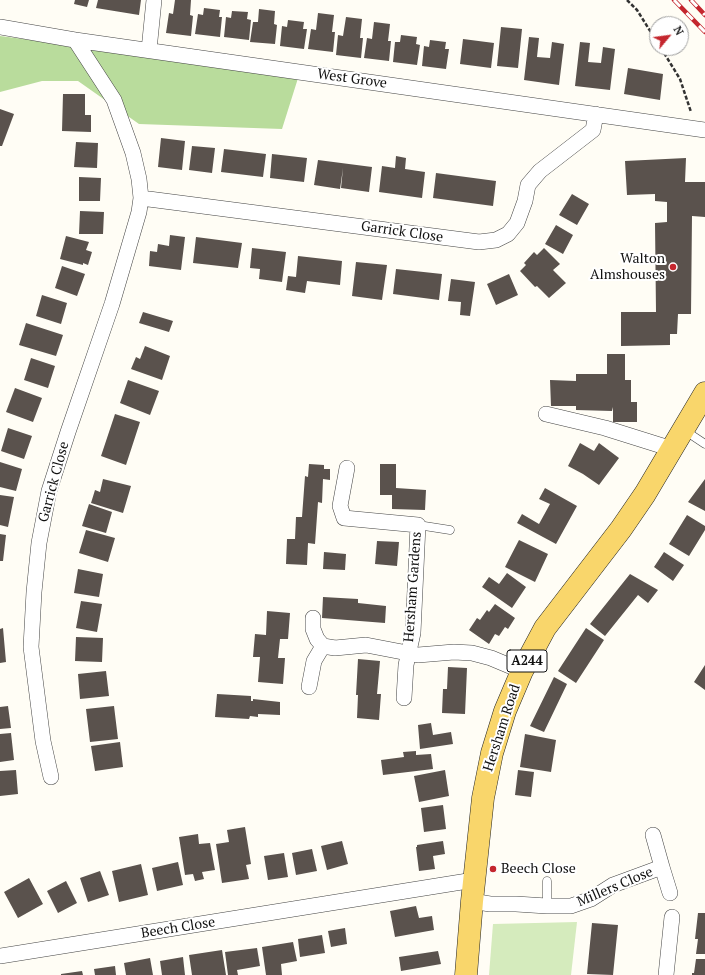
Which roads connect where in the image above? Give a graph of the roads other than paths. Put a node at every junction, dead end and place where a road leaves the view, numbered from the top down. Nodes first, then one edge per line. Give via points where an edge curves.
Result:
1 (154, 0) edge
2 (0, 27) edge
3 (75, 40) junction
4 (149, 50) junction
5 (596, 114) junction
6 (701, 129) edge
7 (141, 198) junction
8 (705, 393) edge
9 (546, 414) dead end
10 (684, 429) junction
11 (705, 444) edge
12 (672, 449) junction
13 (347, 468) dead end
14 (418, 526) junction
15 (450, 530) dead end
16 (312, 618) dead end
17 (323, 646) junction
18 (408, 653) junction
19 (522, 671) junction
20 (310, 687) dead end
21 (404, 698) dead end
22 (52, 776) dead end
23 (653, 835) dead end
24 (662, 867) junction
25 (547, 881) dead end
26 (473, 891) junction
27 (670, 893) dead end
28 (548, 906) junction
29 (672, 917) dead end
30 (0, 956) edge
31 (466, 975) edge
32 (666, 975) edge

1 - 4 street
2 - 3 street, West Grove
3 - 4 street, West Grove
3 - 7 street, Garrick Close via 114,100 133,153
4 - 5 street, West Grove
5 - 6 street, West Grove
5 - 7 street, Garrick Close via 593,130 540,171 528,185 517,223 508,234 496,240 479,242
7 - 22 street, Garrick Close via 112,304 49,491 39,543 32,647 43,741
8 - 10 main road, Hersham Road / A244
9 - 12 street via 605,428
10 - 11 lane
10 - 12 main road, Hersham Road / A244
12 - 19 main road, Hersham Road / A244 via 621,529 545,628
13 - 14 street, Hersham Gardens via 340,506 344,518
14 - 15 lane
14 - 18 street, Hersham Gardens via 413,633
16 - 17 street via 313,629
17 - 18 street via 335,648 366,645
17 - 20 street via 314,661
18 - 19 street via 472,653
18 - 21 street, Hersham Gardens
19 - 26 main road, Hersham Road / A244 via 505,711 492,753 483,798
23 - 24 street, Millers Close
24 - 27 street, Millers Close
24 - 28 street, Millers Close via 613,885 578,904
25 - 28 lane
26 - 28 street, Millers Close via 490,904
26 - 30 street, Beech Close
26 - 31 main road, Hersham Road / A244
29 - 32 street

